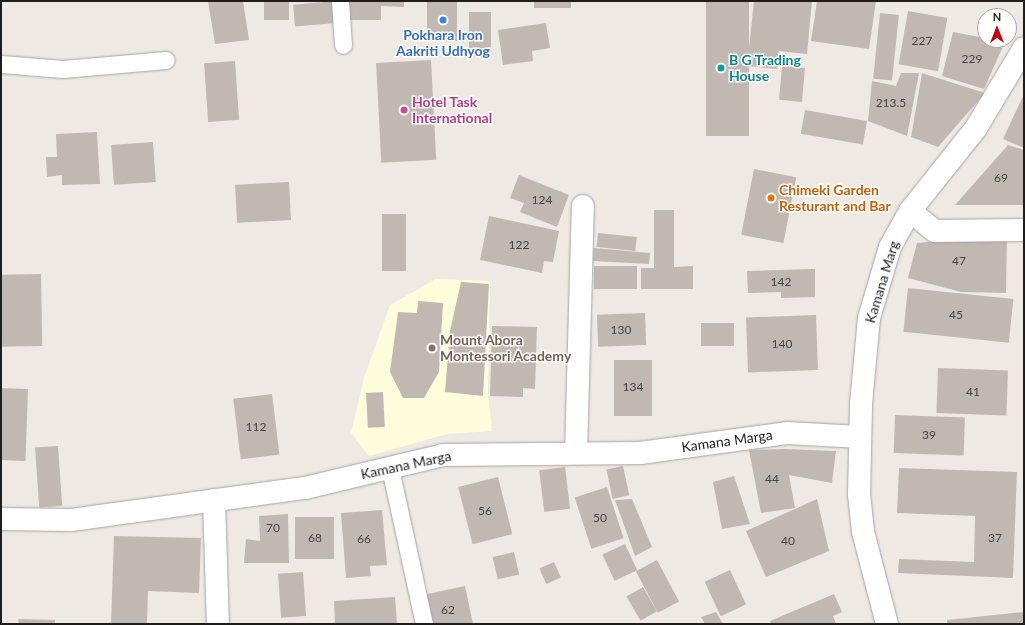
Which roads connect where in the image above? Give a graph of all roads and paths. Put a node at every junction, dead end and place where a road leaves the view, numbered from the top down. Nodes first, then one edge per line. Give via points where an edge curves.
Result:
1 (340, 1) edge
2 (343, 45) dead end
3 (1024, 48) edge
4 (166, 60) dead end
5 (1, 64) edge
6 (583, 206) dead end
7 (910, 211) junction
8 (1024, 230) edge
9 (860, 437) junction
10 (576, 452) junction
11 (390, 468) junction
12 (214, 500) junction
13 (1, 519) edge
14 (218, 624) edge
15 (424, 624) edge
16 (887, 624) edge

1 - 2 lane
3 - 7 street, Kamana Marg via 976,128
4 - 5 lane via 63,69
6 - 10 street
7 - 8 street via 934,231
7 - 9 street, Kamana Marg via 890,247 869,318
9 - 10 street, Kamana Marga via 786,433 640,453
9 - 16 street, Kamana Marg via 863,532
10 - 11 street, Kamana Marga via 443,455
11 - 12 street, Kamana Marga via 305,488
11 - 15 lane
12 - 13 street, Kamana Marga via 71,520
12 - 14 street

